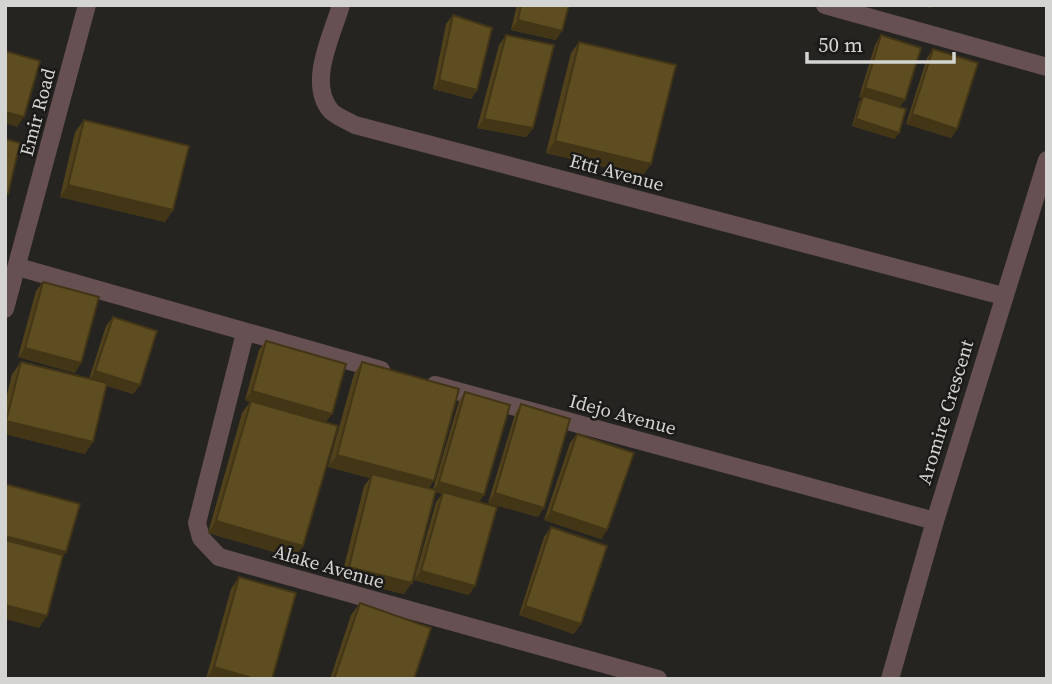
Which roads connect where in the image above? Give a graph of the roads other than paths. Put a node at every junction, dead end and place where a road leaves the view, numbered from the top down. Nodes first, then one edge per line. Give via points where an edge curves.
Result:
1 (87, 5) edge
2 (341, 5) edge
3 (825, 5) edge
4 (1047, 67) edge
5 (1047, 160) edge
6 (18, 267) junction
7 (1003, 296) junction
8 (5, 309) edge
9 (245, 333) junction
10 (934, 521) junction
11 (658, 679) edge
12 (890, 679) edge

1 - 6 street, Emir Road
2 - 7 street, Etti Avenue via 319,81 332,112 355,125
3 - 4 street
5 - 7 street, Aromire Crescent
6 - 8 street, Emir Road
6 - 9 street, Idejo Avenue
7 - 10 street, Aromire Crescent
9 - 10 street, Idejo Avenue
9 - 11 street, Alake Avenue via 197,523 201,538 219,557
10 - 12 street, Aromire Crescent

